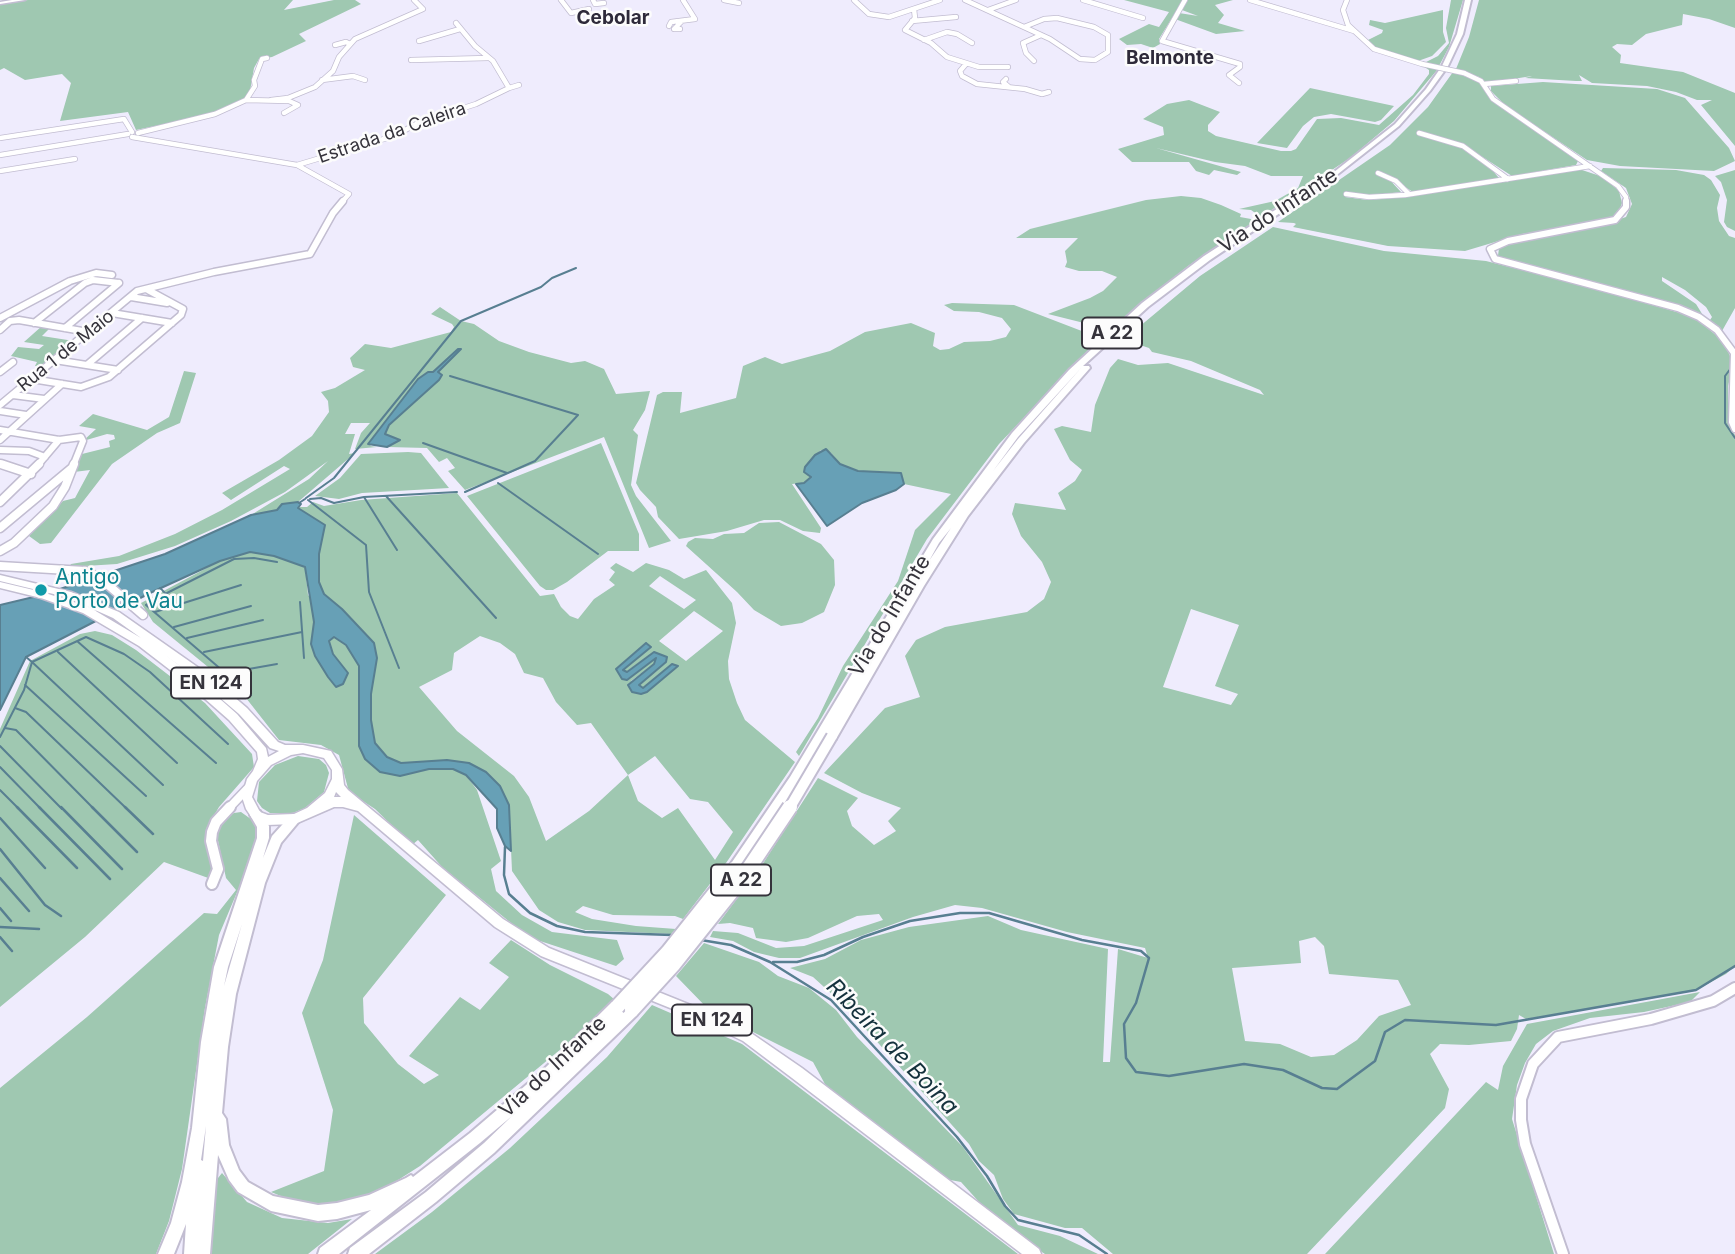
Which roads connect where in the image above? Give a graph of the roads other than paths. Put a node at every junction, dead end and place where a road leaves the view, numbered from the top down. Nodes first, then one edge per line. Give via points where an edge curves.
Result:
1 (16, 0) edge
2 (23, 0) edge
3 (414, 0) edge
4 (561, 0) edge
5 (593, 0) edge
6 (683, 0) edge
7 (724, 0) edge
8 (854, 0) edge
9 (940, 0) edge
10 (965, 0) edge
11 (1016, 0) edge
12 (1083, 0) edge
13 (1185, 0) edge
14 (1250, 0) edge
15 (1347, 0) edge
16 (1468, 0) edge
17 (1474, 0) edge
18 (1, 3) edge
19 (604, 3) dead end
20 (740, 3) dead end
21 (589, 9) dead end
22 (914, 9) junction
23 (420, 10) junction
24 (431, 10) dead end
25 (988, 10) junction
26 (902, 14) junction
27 (685, 15) dead end
28 (692, 16) junction
29 (956, 17) dead end
30 (1143, 18) dead end
31 (914, 20) junction
32 (681, 22) junction
33 (456, 23) dead end
34 (669, 26) dead end
35 (1024, 27) junction
36 (460, 29) junction
37 (680, 29) dead end
38 (1354, 31) junction
39 (1041, 35) junction
40 (924, 40) junction
41 (419, 41) dead end
42 (972, 43) dead end
43 (350, 44) junction
44 (335, 45) dead end
45 (267, 58) dead end
46 (488, 58) junction
47 (411, 60) dead end
48 (1034, 61) dead end
49 (966, 64) junction
50 (1008, 67) dead end
51 (1006, 79) dead end
52 (322, 80) junction
53 (365, 80) dead end
54 (1516, 81) dead end
55 (1239, 83) dead end
56 (1484, 84) junction
57 (519, 85) dead end
58 (1009, 87) junction
59 (509, 88) junction
60 (1049, 92) dead end
61 (246, 100) junction
62 (271, 100) junction
63 (284, 113) dead end
64 (1419, 133) dead end
65 (133, 134) junction
66 (0, 138) edge
67 (3, 154) edge
68 (75, 159) dead end
69 (297, 165) junction
70 (1590, 166) junction
71 (1, 171) edge
72 (1378, 173) dead end
73 (1, 179) edge
74 (1508, 179) junction
75 (1346, 194) dead end
76 (1409, 194) junction
77 (105, 281) junction
78 (65, 284) junction
79 (79, 287) junction
80 (148, 290) junction
81 (131, 297) junction
82 (170, 303) junction
83 (112, 313) junction
84 (0, 318) edge
85 (142, 318) junction
86 (34, 323) junction
87 (172, 323) junction
88 (65, 328) junction
89 (0, 330) edge
90 (88, 332) junction
91 (55, 360) junction
92 (13, 362) dead end
93 (1734, 363) edge
94 (88, 364) junction
95 (118, 370) junction
96 (1735, 371) edge
97 (0, 372) edge
98 (32, 379) junction
99 (62, 384) junction
100 (13, 395) junction
101 (44, 399) junction
102 (0, 405) edge
103 (0, 411) edge
104 (26, 415) junction
105 (1735, 429) edge
106 (0, 430) edge
107 (9, 431) junction
108 (0, 440) edge
109 (59, 440) junction
110 (0, 450) edge
111 (46, 457) junction
112 (0, 464) edge
113 (72, 468) junction
114 (31, 474) junction
115 (4, 495) edge
116 (0, 502) edge
117 (0, 528) edge
118 (0, 551) edge
119 (0, 566) edge
120 (0, 578) edge
121 (0, 585) edge
122 (143, 615) dead end
123 (826, 736) junction
124 (303, 748) junction
125 (258, 771) junction
126 (337, 779) junction
127 (248, 788) junction
128 (311, 811) junction
129 (254, 812) junction
130 (223, 815) junction
131 (374, 817) junction
132 (295, 819) junction
133 (212, 884) dead end
134 (1735, 988) edge
135 (625, 1008) junction
136 (217, 1089) junction
137 (199, 1128) junction
138 (441, 1166) junction
139 (166, 1254) edge
140 (192, 1254) edge
141 (202, 1254) edge
142 (326, 1254) edge
143 (356, 1254) edge
144 (1034, 1254) edge
145 (1563, 1254) edge

1 - 18 main road
2 - 18 main road
3 - 23 street
4 - 21 street via 571,13
5 - 19 street
6 - 28 street
7 - 20 street
8 - 26 street via 874,15
9 - 22 street
10 - 25 street
11 - 25 street
12 - 30 street
13 - 55 street via 1161,41 1240,64 1229,75
14 - 38 street
15 - 38 street via 1343,10
16 - 123 highway, Via do Infante / A 22 via 1460,34 1445,66 1397,125 1336,173 1161,292 1088,356 1032,415 936,541
17 - 123 highway, Via do Infante / A 22 via 1452,65 1409,121 1364,160 1161,301 1103,351 1037,421 943,547
22 - 26 street
22 - 31 street
23 - 24 street
23 - 43 street via 358,36
25 - 35 street
26 - 31 street
27 - 28 street
28 - 32 street via 695,19
29 - 31 street
31 - 40 street via 905,30
32 - 34 street
32 - 37 street via 674,29
33 - 36 street
35 - 39 street
35 - 39 street via 1057,18 1094,27 1108,35 1108,52 1095,60 1080,59
36 - 41 street
36 - 46 street
38 - 56 street, bridge via 1374,49 1464,73
39 - 48 street via 1023,43
40 - 42 street via 947,32
40 - 49 street
43 - 44 street
43 - 52 street
45 - 61 street via 262,59
46 - 47 street
46 - 59 street
49 - 50 street
49 - 58 street via 960,71 967,81
51 - 58 street via 1003,82
52 - 53 street via 353,76
52 - 62 street via 298,94
54 - 56 street
56 - 70 street via 1493,99
57 - 59 street, Estrada da Caleira
58 - 60 street
59 - 69 street, Estrada da Caleira via 394,136
61 - 62 street
61 - 65 street via 215,114
62 - 63 street via 298,105
64 - 74 street via 1463,146
65 - 66 street via 124,119
65 - 67 street
65 - 69 street, Estrada da Caleira
67 - 71 street
68 - 71 street
69 - 80 street, Rua 1 de Maio via 349,194 310,254
70 - 74 street
70 - 93 street via 1626,197 1622,214 1615,220 1496,244 1490,249 1495,260 1699,317 1726,340
71 - 73 street
72 - 76 street
74 - 76 street
75 - 76 street
77 - 78 street via 112,275 96,273
77 - 79 street via 93,280
77 - 88 street via 119,283
78 - 79 street
78 - 84 street
79 - 86 street
80 - 81 street, Rua 1 de Maio via 137,290
80 - 82 street
81 - 82 street
81 - 83 street, Rua 1 de Maio
82 - 87 street via 183,309
83 - 85 street
83 - 90 street, Rua 1 de Maio
85 - 87 street
85 - 94 street
86 - 88 street
86 - 89 street via 10,321
87 - 95 street
88 - 90 street
90 - 91 street, Rua 1 de Maio
91 - 94 street
91 - 98 street, Rua 1 de Maio
92 - 97 street
93 - 96 street
94 - 95 street
95 - 99 street via 96,383
96 - 105 street
98 - 99 street
98 - 100 street, Rua 1 de Maio
99 - 101 street
100 - 101 street
100 - 102 street, Rua 1 de Maio
101 - 104 street
103 - 104 street
104 - 107 street
106 - 107 street
107 - 108 street
107 - 109 street
109 - 111 street
109 - 113 street via 74,436 83,441
110 - 111 street
111 - 114 street
112 - 114 street
113 - 117 street
113 - 118 street via 53,506
114 - 115 street
115 - 116 street
119 - 122 street via 85,571
120 - 124 main road, EN 124 via 53,589 116,615 202,676 274,746
121 - 125 main road, EN 124 via 42,595 105,620 191,680 233,717 262,751
123 - 135 highway, Via do Infante / A 22, bridge via 734,869
124 - 125 main road via 275,757
124 - 126 main road, EN 124 via 327,754 337,769
125 - 127 main road
126 - 128 main road, EN 124 via 329,796
126 - 131 main road, EN 124 via 341,790
127 - 129 main road
127 - 130 street
128 - 131 main road, EN 124 via 342,802
128 - 132 main road, EN 124
129 - 130 street via 242,808
129 - 132 main road via 279,821
129 - 137 highway via 263,827 263,838 221,967
130 - 133 street via 212,832 218,869
131 - 144 main road, EN 124 via 474,904 528,942 724,1025 771,1053
132 - 136 highway via 276,840 250,910 229,994
134 - 145 street via 1713,1001 1651,1019 1558,1037 1533,1064 1521,1099 1521,1120
135 - 138 highway, Via do Infante / A 22
135 - 143 highway, Via do Infante / A 22 via 489,1148
136 - 138 highway via 226,1160 243,1187 271,1203 318,1213 352,1208 388,1195
136 - 141 highway
137 - 139 highway via 184,1204
137 - 140 highway
138 - 142 highway, Via do Infante / A 22

